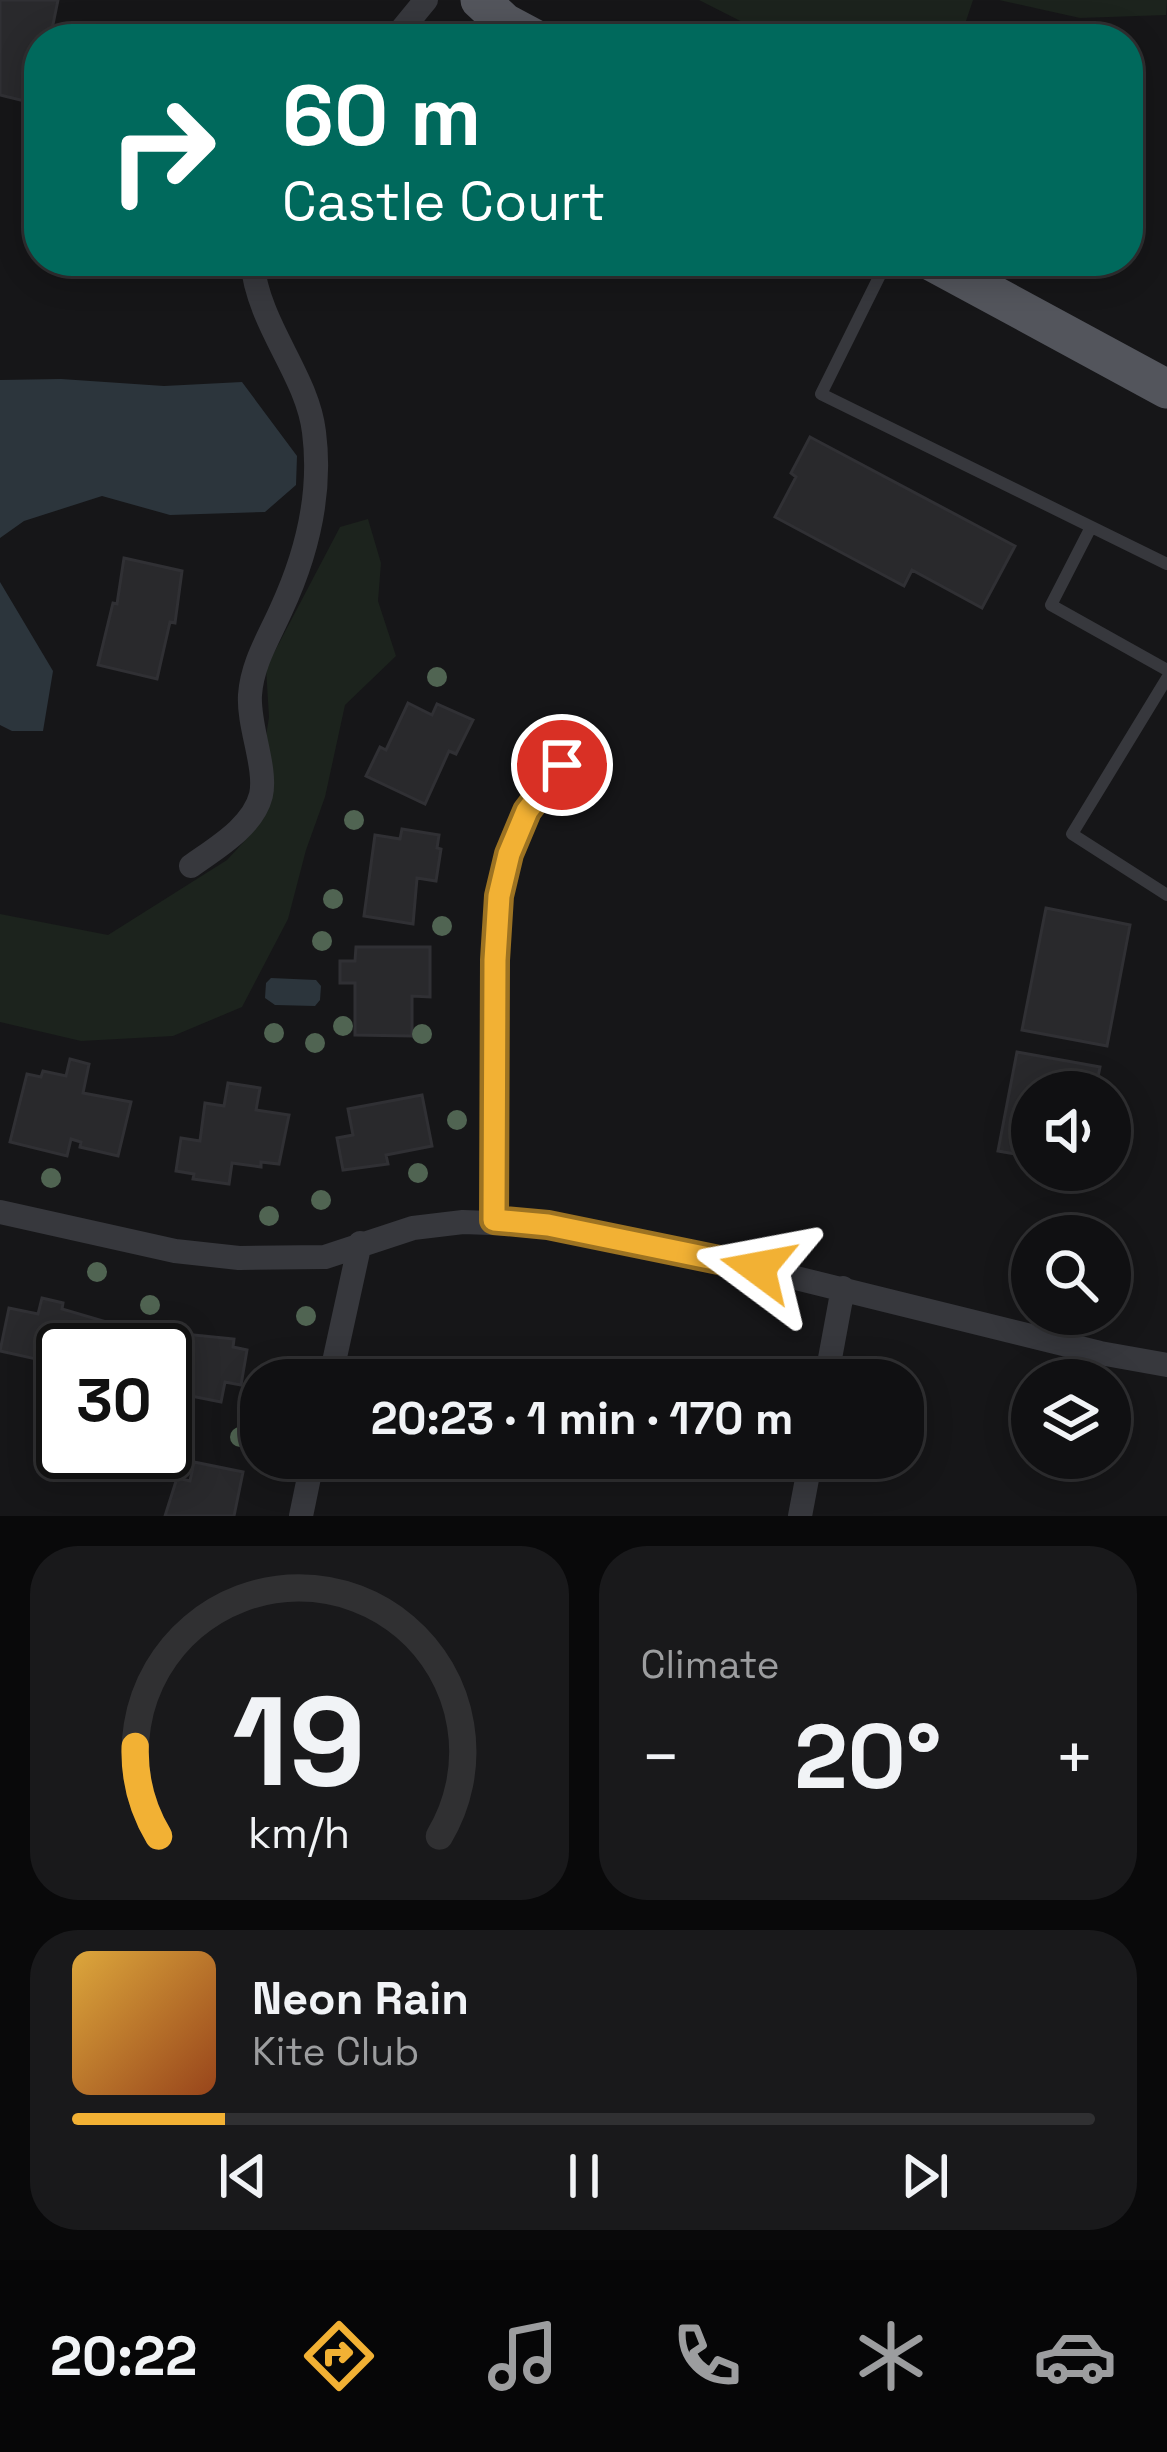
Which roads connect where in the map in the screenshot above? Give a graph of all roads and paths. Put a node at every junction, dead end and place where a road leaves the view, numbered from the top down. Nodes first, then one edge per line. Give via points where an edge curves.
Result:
1 (426, 0) edge
2 (480, 0) edge
3 (406, 24) edge
4 (509, 24) edge
5 (255, 276) edge
6 (880, 276) edge
7 (959, 276) edge
8 (1167, 388) edge
9 (1091, 527) junction
10 (1167, 564) edge
11 (1167, 675) edge
12 (562, 765) dead end
13 (191, 866) dead end
14 (1167, 895) edge
15 (0, 1211) edge
16 (494, 1220) junction
17 (360, 1243) junction
18 (843, 1288) junction
19 (335, 1359) edge
20 (830, 1359) edge
21 (1167, 1365) edge
22 (309, 1479) edge
23 (807, 1479) edge
24 (301, 1516) edge
25 (800, 1516) edge

1 - 3 street
2 - 4 main road
5 - 13 street via 314,429 312,521 250,695 262,794 237,832
6 - 9 lane via 821,394
7 - 8 main road
9 - 10 lane
9 - 11 lane via 1051,605
11 - 14 lane via 1072,834
12 - 16 street via 527,811 499,896
15 - 17 street via 239,1258 325,1257
16 - 17 street
16 - 18 street
17 - 19 street
18 - 20 street
18 - 21 street
22 - 24 street
23 - 25 street

